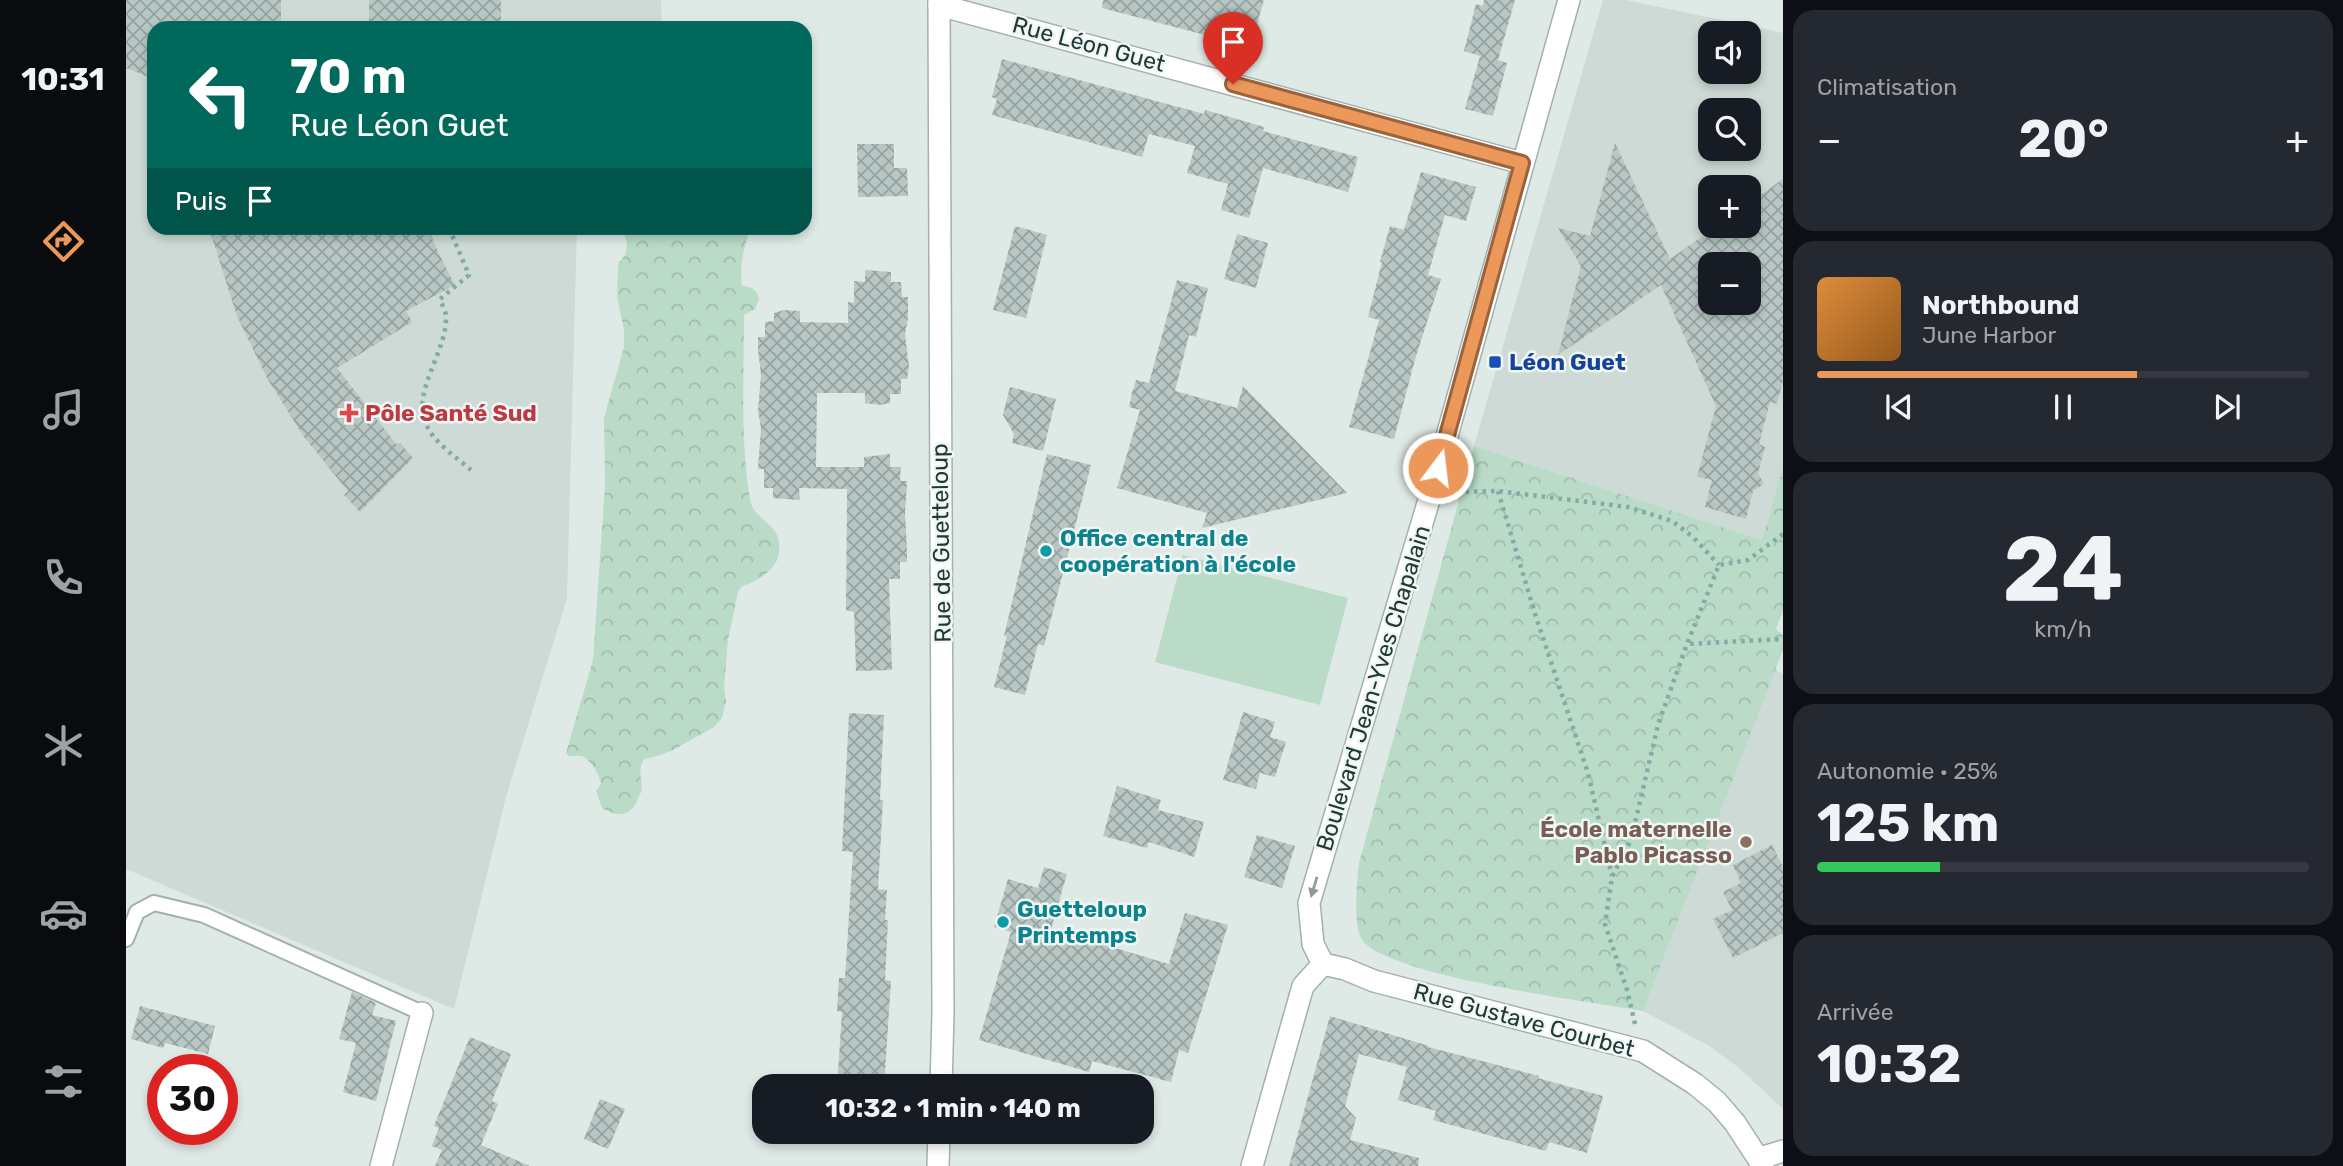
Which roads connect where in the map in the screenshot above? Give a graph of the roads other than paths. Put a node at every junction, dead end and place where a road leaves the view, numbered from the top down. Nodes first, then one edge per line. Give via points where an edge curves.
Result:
1 (1569, 0) edge
2 (939, 3) edge
3 (1522, 163) junction
4 (126, 939) edge
5 (1323, 964) junction
6 (422, 1013) joint
7 (941, 1074) edge
8 (939, 1144) edge
9 (1783, 1151) edge
10 (1762, 1162) edge
11 (381, 1166) edge
12 (938, 1166) edge
13 (1252, 1166) edge

1 - 3 street, Boulevard Jean-Yves Chapalain
2 - 3 street, Rue Léon Guet
2 - 7 street, Rue de Guetteloup
3 -> 5 street, Boulevard Jean-Yves Chapalain via 1431,493 1309,903 1313,944
4 - 6 lane via 136,912 155,903 204,915
5 - 10 street, Rue Gustave Courbet via 1643,1051 1717,1101
5 - 13 street via 1303,986
6 - 11 street
8 - 12 street
9 - 10 street

